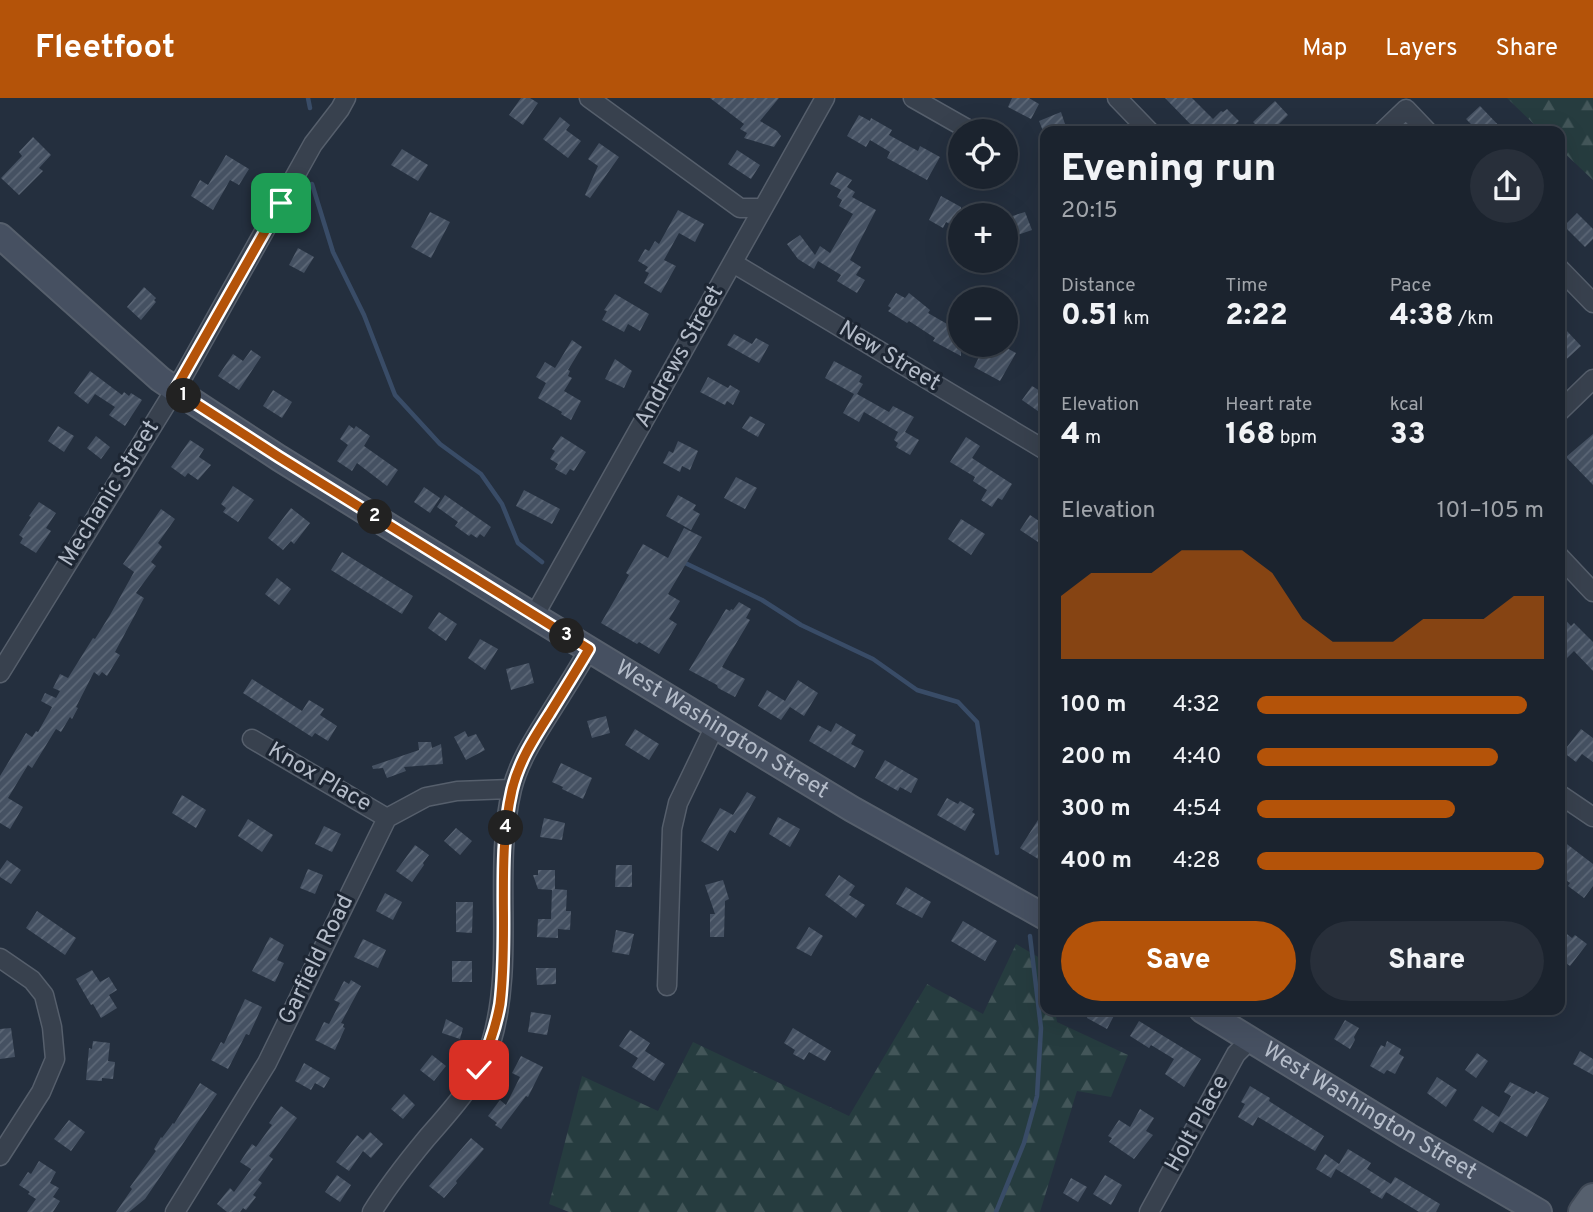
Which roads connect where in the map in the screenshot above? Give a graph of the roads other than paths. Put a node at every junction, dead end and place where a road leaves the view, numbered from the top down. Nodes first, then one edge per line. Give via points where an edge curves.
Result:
1 (346, 98) edge
2 (589, 98) edge
3 (825, 98) edge
4 (913, 98) edge
5 (1117, 98) edge
6 (950, 119) edge
7 (1144, 126) edge
8 (1388, 126) edge
9 (1422, 126) edge
10 (762, 208) junction
11 (0, 236) edge
12 (733, 263) junction
13 (1565, 274) edge
14 (1593, 303) edge
15 (1593, 379) edge
16 (175, 390) junction
17 (1565, 405) edge
18 (1040, 447) edge
19 (1565, 562) edge
20 (1593, 592) edge
21 (534, 616) junction
22 (589, 649) junction
23 (0, 673) edge
24 (715, 726) junction
25 (252, 739) dead end
26 (512, 789) junction
27 (1565, 798) edge
28 (1593, 817) edge
29 (387, 818) junction
30 (1040, 914) edge
31 (0, 958) edge
32 (667, 986) dead end
33 (1210, 1015) edge
34 (1251, 1039) junction
35 (0, 1156) edge
36 (1593, 1198) edge
37 (175, 1212) edge
38 (372, 1212) edge
39 (1149, 1212) edge
40 (1539, 1212) edge
41 (1583, 1212) edge

1 - 16 street, Mechanic Street via 313,144
2 - 10 street via 740,208
3 - 10 street, Andrews Street
4 - 6 street
5 - 7 street
8 - 9 street via 1406,109
10 - 12 street, Andrews Street
11 - 16 main road, West Washington Street
12 - 18 street, New Street
12 - 21 street, Andrews Street
13 - 14 street
15 - 17 street
16 - 21 main road, West Washington Street
16 - 23 street, Mechanic Street
19 - 20 street
21 - 22 main road, West Washington Street
22 - 24 main road, West Washington Street
22 - 26 street via 531,743
24 - 30 main road, West Washington Street
24 - 32 street via 678,803 672,829
25 - 29 street, Knox Place
26 - 29 street via 426,797
26 - 38 street via 503,868 504,953 490,1044 461,1099
27 - 28 street
29 - 37 street, Garfield Road via 267,1063
31 - 35 street via 32,979 44,995 55,1059 41,1092
33 - 34 main road, West Washington Street
34 - 39 street, Holt Place via 1236,1054
34 - 40 main road, West Washington Street
36 - 41 main road

